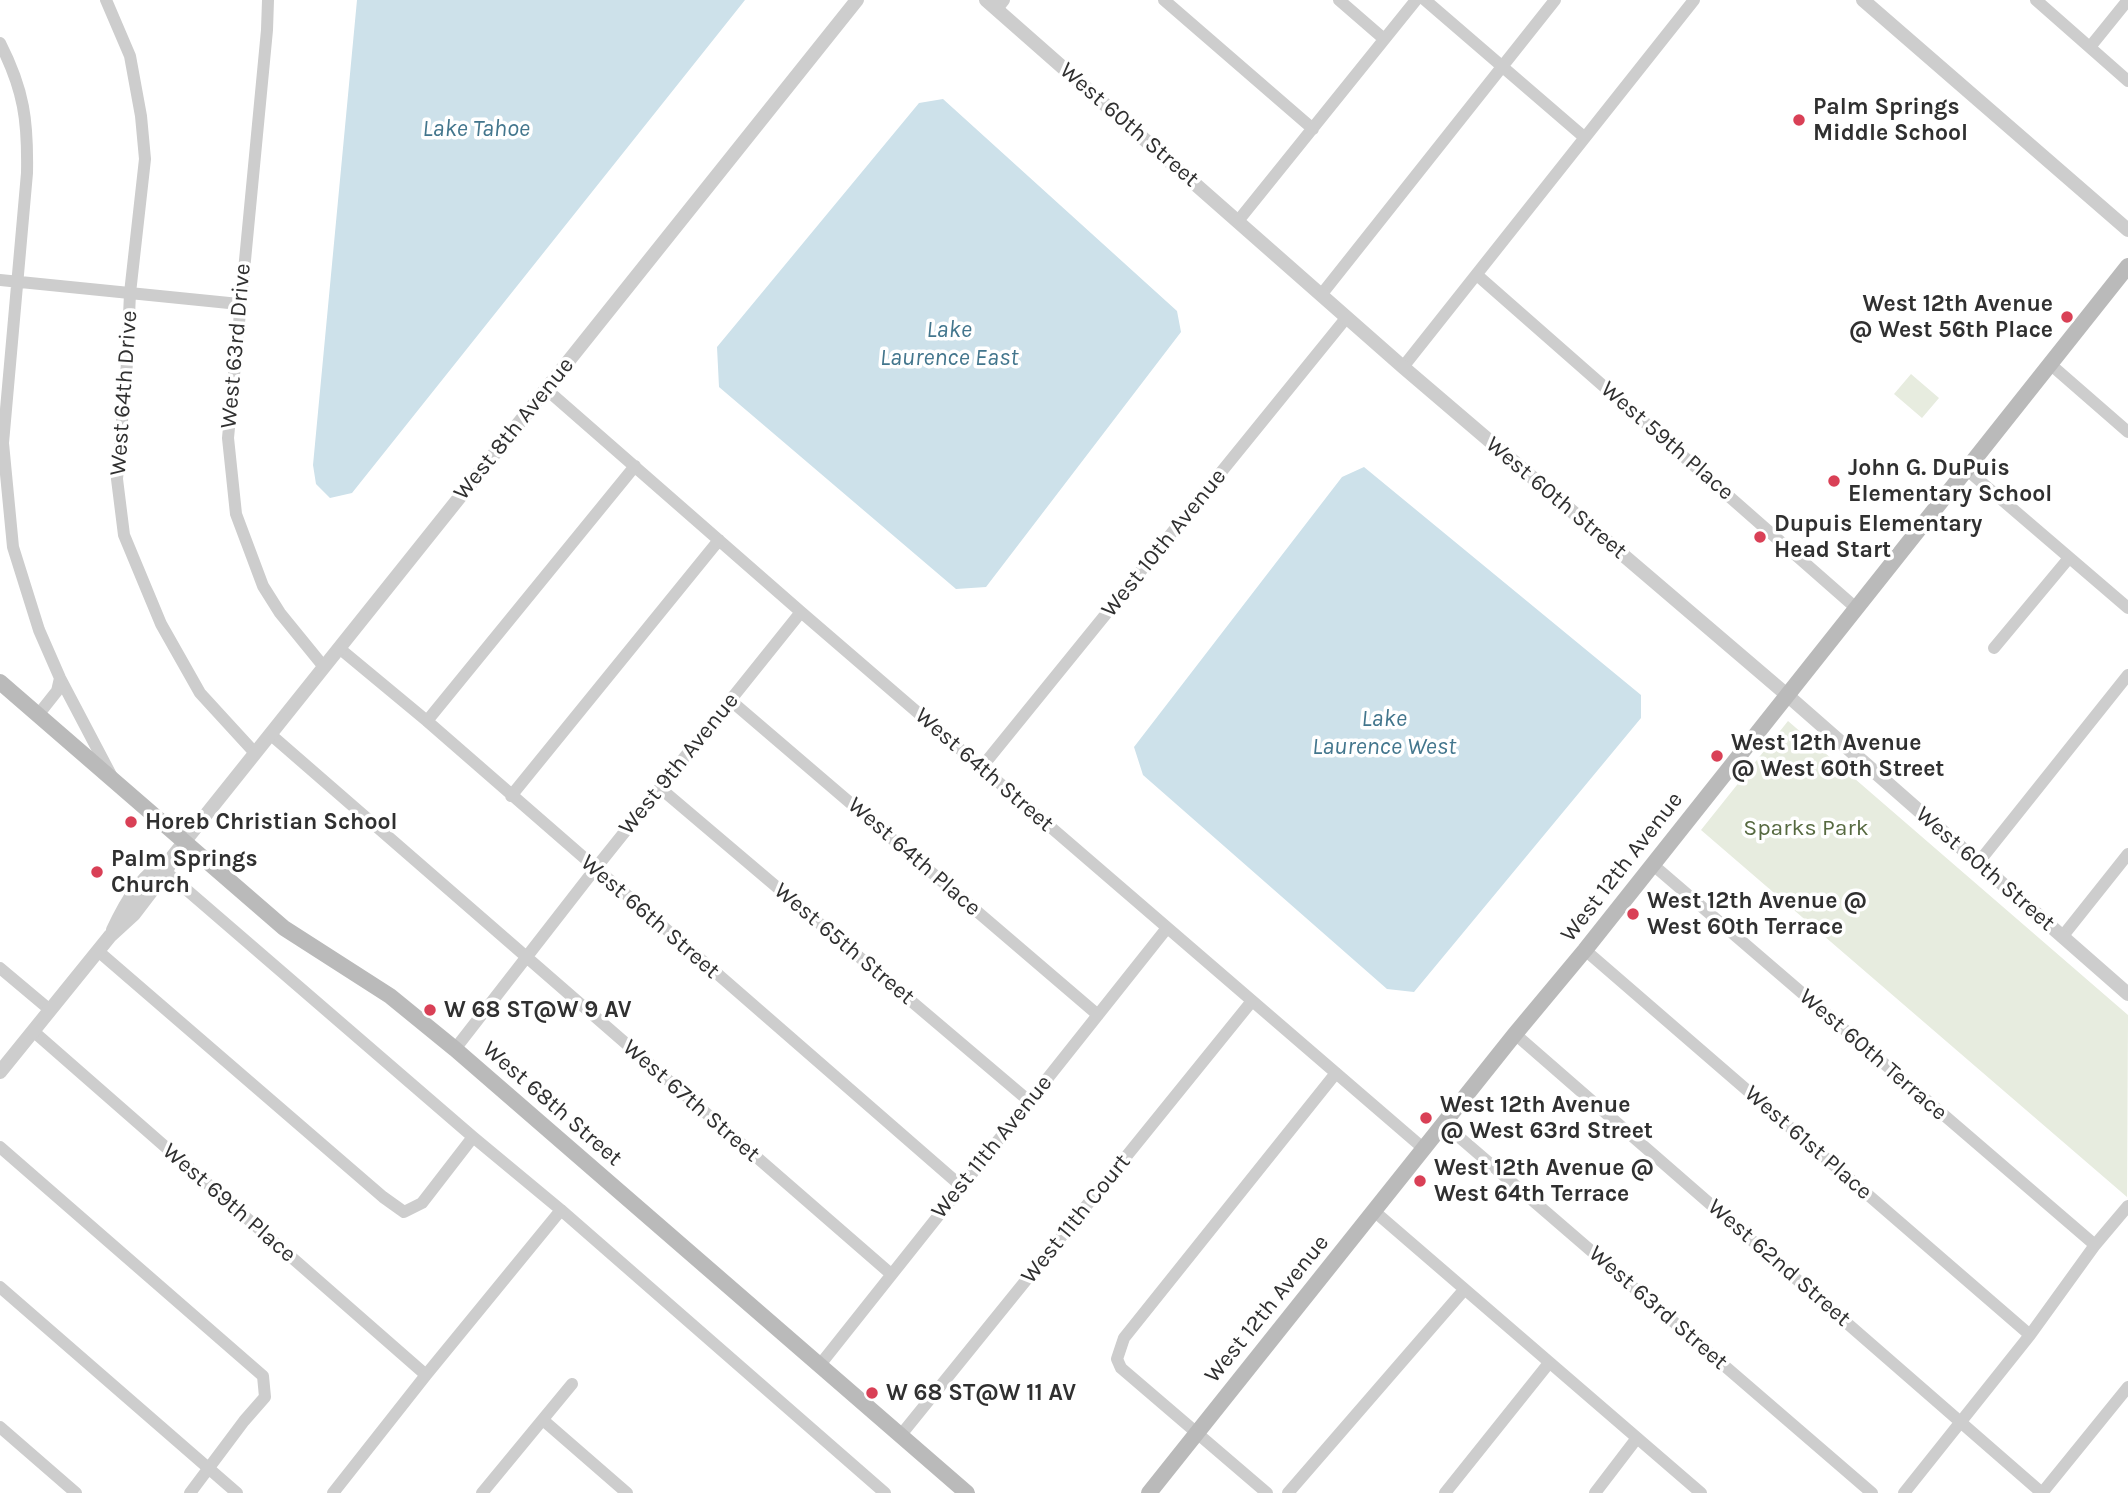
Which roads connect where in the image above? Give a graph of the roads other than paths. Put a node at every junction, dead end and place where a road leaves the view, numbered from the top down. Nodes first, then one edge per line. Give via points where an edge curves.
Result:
1 (106, 0) edge
2 (268, 0) edge
3 (857, 0) edge
4 (1164, 0) edge
5 (1339, 0) edge
6 (1416, 0) edge
7 (1425, 0) edge
8 (1555, 0) edge
9 (1694, 0) edge
10 (1863, 0) edge
11 (2036, 0) edge
12 (2128, 0) edge
13 (995, 3) edge
14 (1384, 39) junction
15 (0, 43) edge
16 (2090, 47) junction
17 (1502, 65) junction
18 (2128, 81) edge
19 (1313, 129) junction
20 (1584, 137) junction
21 (1238, 221) junction
22 (2128, 230) edge
23 (2128, 266) edge
24 (1477, 275) junction
25 (0, 281) edge
26 (16, 284) junction
27 (130, 293) junction
28 (1321, 295) junction
29 (239, 304) junction
30 (1346, 317) junction
31 (2050, 364) junction
32 (1403, 367) junction
33 (546, 389) junction
34 (2128, 432) edge
35 (1, 443) edge
36 (635, 466) junction
37 (1966, 469) junction
38 (719, 540) junction
39 (2069, 558) junction
40 (1856, 608) junction
41 (2128, 608) edge
42 (801, 612) junction
43 (339, 648) junction
44 (1994, 648) dead end
45 (324, 667) junction
46 (2128, 675) edge
47 (60, 678) junction
48 (0, 682) edge
49 (1787, 695) junction
50 (730, 700) junction
51 (38, 715) junction
52 (427, 721) junction
53 (270, 734) junction
54 (255, 753) junction
55 (981, 768) junction
56 (112, 778) junction
57 (660, 788) junction
58 (511, 796) junction
59 (185, 841) junction
60 (2128, 854) edge
61 (1978, 863) junction
62 (1652, 864) junction
63 (168, 866) junction
64 (595, 869) junction
65 (1167, 928) junction
66 (2062, 937) junction
67 (1586, 950) junction
68 (98, 951) junction
69 (527, 958) junction
70 (0, 968) edge
71 (2128, 994) edge
72 (1252, 1001) junction
73 (50, 1010) junction
74 (1098, 1015) junction
75 (33, 1031) junction
76 (1515, 1034) junction
77 (455, 1049) junction
78 (0, 1072) edge
79 (1336, 1073) junction
80 (1029, 1101) junction
81 (1444, 1124) junction
82 (473, 1137) junction
83 (0, 1147) edge
84 (1423, 1149) junction
85 (961, 1186) junction
86 (2128, 1206) edge
87 (561, 1210) junction
88 (1374, 1211) junction
89 (2095, 1245) junction
90 (891, 1275) junction
91 (0, 1287) edge
92 (1464, 1290) junction
93 (2030, 1335) junction
94 (1549, 1363) junction
95 (819, 1366) junction
96 (426, 1375) junction
97 (572, 1384) dead end
98 (2128, 1387) edge
99 (543, 1420) junction
100 (1960, 1421) junction
101 (0, 1427) edge
102 (1197, 1433) junction
103 (900, 1436) junction
104 (1637, 1438) junction
105 (209, 1469) junction
106 (76, 1493) edge
107 (190, 1493) edge
108 (237, 1493) edge
109 (333, 1493) edge
110 (482, 1493) edge
111 (627, 1493) edge
112 (885, 1493) edge
113 (967, 1493) edge
114 (1149, 1493) edge
115 (1267, 1493) edge
116 (1288, 1493) edge
117 (1445, 1493) edge
118 (1595, 1493) edge
119 (1701, 1493) edge
120 (1871, 1493) edge
121 (1904, 1493) edge
122 (2042, 1493) edge

1 - 27 street, West 64th Drive via 130,57 145,159
2 - 29 street, West 63rd Drive
3 - 33 street, West 8th Avenue
4 - 19 street
5 - 14 street
6 - 14 street
7 - 17 street
8 - 17 street
9 - 20 street
10 - 22 street
11 - 16 street
12 - 16 street
13 - 21 street, West 60th Street
14 - 19 street
15 - 26 street via 21,93 28,132
16 - 18 street
17 - 20 street
17 - 28 street
19 - 21 street
20 - 24 street
21 - 28 street, West 60th Street
23 - 31 main road, West 12th Avenue
24 - 32 street
24 - 40 street, West 59th Place
25 - 26 street
26 - 27 street
26 - 35 street
27 - 29 street
27 - 54 street, West 64th Drive via 117,479 124,535 162,624 200,693
28 - 30 street, West 60th Street
29 - 45 street, West 63rd Drive via 228,438 236,514 263,586
30 - 32 street, West 60th Street
30 - 55 street, West 10th Avenue
31 - 34 street
31 - 37 main road, West 12th Avenue
32 - 49 street, West 60th Street
33 - 36 street, West 64th Street
33 - 43 street, West 8th Avenue
35 - 47 street via 13,547 39,630
36 - 38 street, West 64th Street
36 - 52 street
37 - 39 street
37 - 40 main road, West 12th Avenue
38 - 42 street, West 64th Street
38 - 58 street
39 - 41 street
39 - 44 street
40 - 49 main road, West 12th Avenue
42 - 50 street, West 9th Avenue
42 - 55 street, West 64th Street
43 - 45 street, West 8th Avenue
43 - 52 street, West 66th Street
45 - 53 street, West 8th Avenue
46 - 61 street
47 - 51 street via 57,691
47 - 56 street
48 - 51 main road, West 68th Street
49 - 61 street, West 60th Street
49 - 62 main road, West 12th Avenue
50 - 57 street, West 9th Avenue
50 - 74 street, West 64th Place
51 - 56 main road, West 68th Street
52 - 58 street, West 66th Street
53 - 54 street, West 8th Avenue
53 - 69 street, West 67th Street
54 - 59 street, West 8th Avenue
55 - 65 street, West 64th Street
56 - 59 main road, West 68th Street
57 - 64 street, West 9th Avenue
57 - 80 street, West 65th Street
58 - 64 street, West 66th Street
59 - 63 street, West 8th Avenue
59 - 77 main road, West 68th Street via 284,928 390,996
60 - 66 street
61 - 66 street, West 60th Street
62 - 67 main road, West 12th Avenue
62 - 89 street, West 60th Terrace
63 - 68 street, West 8th Avenue via 157,866 125,904
63 - 82 street
64 - 69 street, West 9th Avenue
64 - 85 street, West 66th Street
65 - 72 street, West 64th Street
65 - 74 street, West 11th Avenue
66 - 71 street, West 60th Street
67 - 76 main road, West 12th Avenue
67 - 93 street, West 61st Place
68 - 73 street, West 8th Avenue
68 - 82 street via 404,1212 422,1203
69 - 77 street, West 9th Avenue
69 - 90 street, West 67th Street
70 - 73 street
72 - 79 street, West 64th Street
72 - 103 street, West 11th Court
73 - 75 street, West 8th Avenue
74 - 80 street, West 11th Avenue
75 - 78 street, West 8th Avenue
75 - 96 street, West 69th Place
76 - 81 main road, West 12th Avenue
76 - 100 street, West 62nd Street
77 - 95 main road, West 68th Street
79 - 84 street, West 64th Street
79 - 102 street via 1124,1338 1117,1359 1121,1368
80 - 85 street, West 11th Avenue
81 - 84 main road, West 12th Avenue
81 - 120 street, West 63rd Street
82 - 87 street
83 - 105 street via 263,1376 265,1397
84 - 88 main road, West 12th Avenue
85 - 90 street, West 11th Avenue
86 - 89 street
87 - 96 street
87 - 112 street
88 - 92 street
88 - 102 main road, West 12th Avenue
89 - 93 street
90 - 95 street, West 11th Avenue
91 - 105 street
92 - 94 street
92 - 116 street
93 - 100 street
94 - 104 street
94 - 117 street
95 - 103 main road, West 68th Street
96 - 109 street
97 - 99 street
98 - 122 street
99 - 110 street
99 - 111 street
100 - 121 street
100 - 122 street, West 62nd Street
101 - 106 street
102 - 114 main road, West 12th Avenue
102 - 115 street
103 - 113 main road, West 68th Street
104 - 118 street
104 - 119 street
105 - 107 street
105 - 108 street

